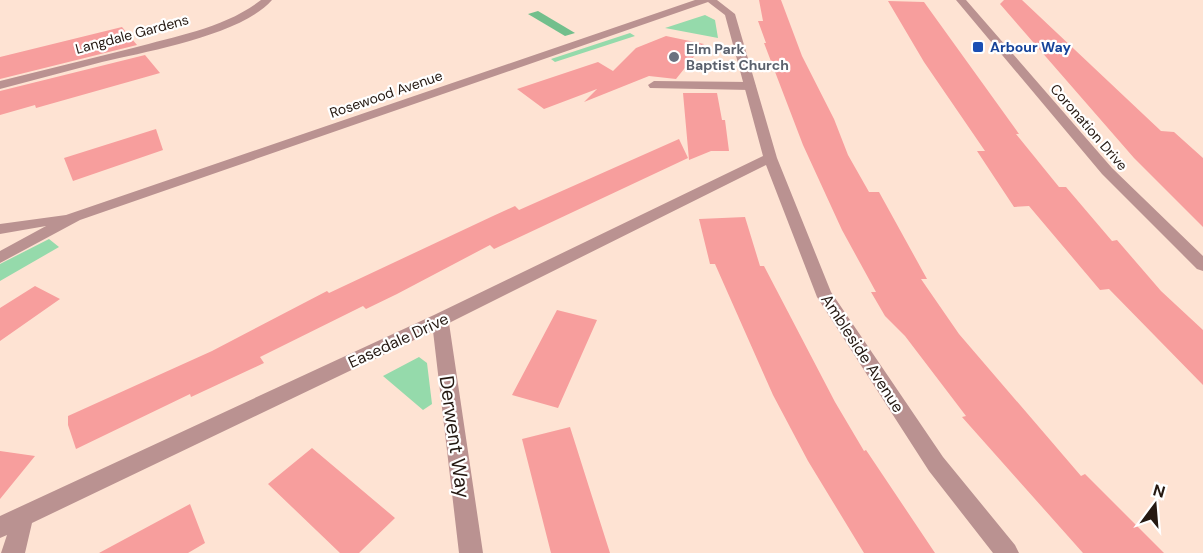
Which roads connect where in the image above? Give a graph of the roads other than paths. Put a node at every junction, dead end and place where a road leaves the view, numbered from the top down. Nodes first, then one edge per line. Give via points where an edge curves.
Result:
1 (267, 0) edge
2 (705, 0) edge
3 (711, 0) edge
4 (961, 0) edge
5 (0, 85) edge
6 (654, 85) dead end
7 (750, 86) junction
8 (770, 158) junction
9 (75, 217) junction
10 (0, 229) edge
11 (0, 258) edge
12 (1203, 265) edge
13 (440, 320) junction
14 (23, 516) junction
15 (0, 527) edge
16 (12, 553) edge
17 (471, 553) edge
18 (1008, 553) edge

1 - 5 street, Langdale Gardens via 229,21 175,39
2 - 9 street, Rosewood Avenue
3 - 7 street, Ambleside Avenue via 730,14
4 - 12 street, Coronation Drive via 1097,162
6 - 7 street
7 - 8 street, Ambleside Avenue
8 - 13 street, Easedale Drive
8 - 18 street, Ambleside Avenue via 823,293 936,464
9 - 10 street
9 - 11 street
13 - 14 street, Easedale Drive
13 - 17 street, Derwent Way
14 - 15 street, Easedale Drive
14 - 16 street

